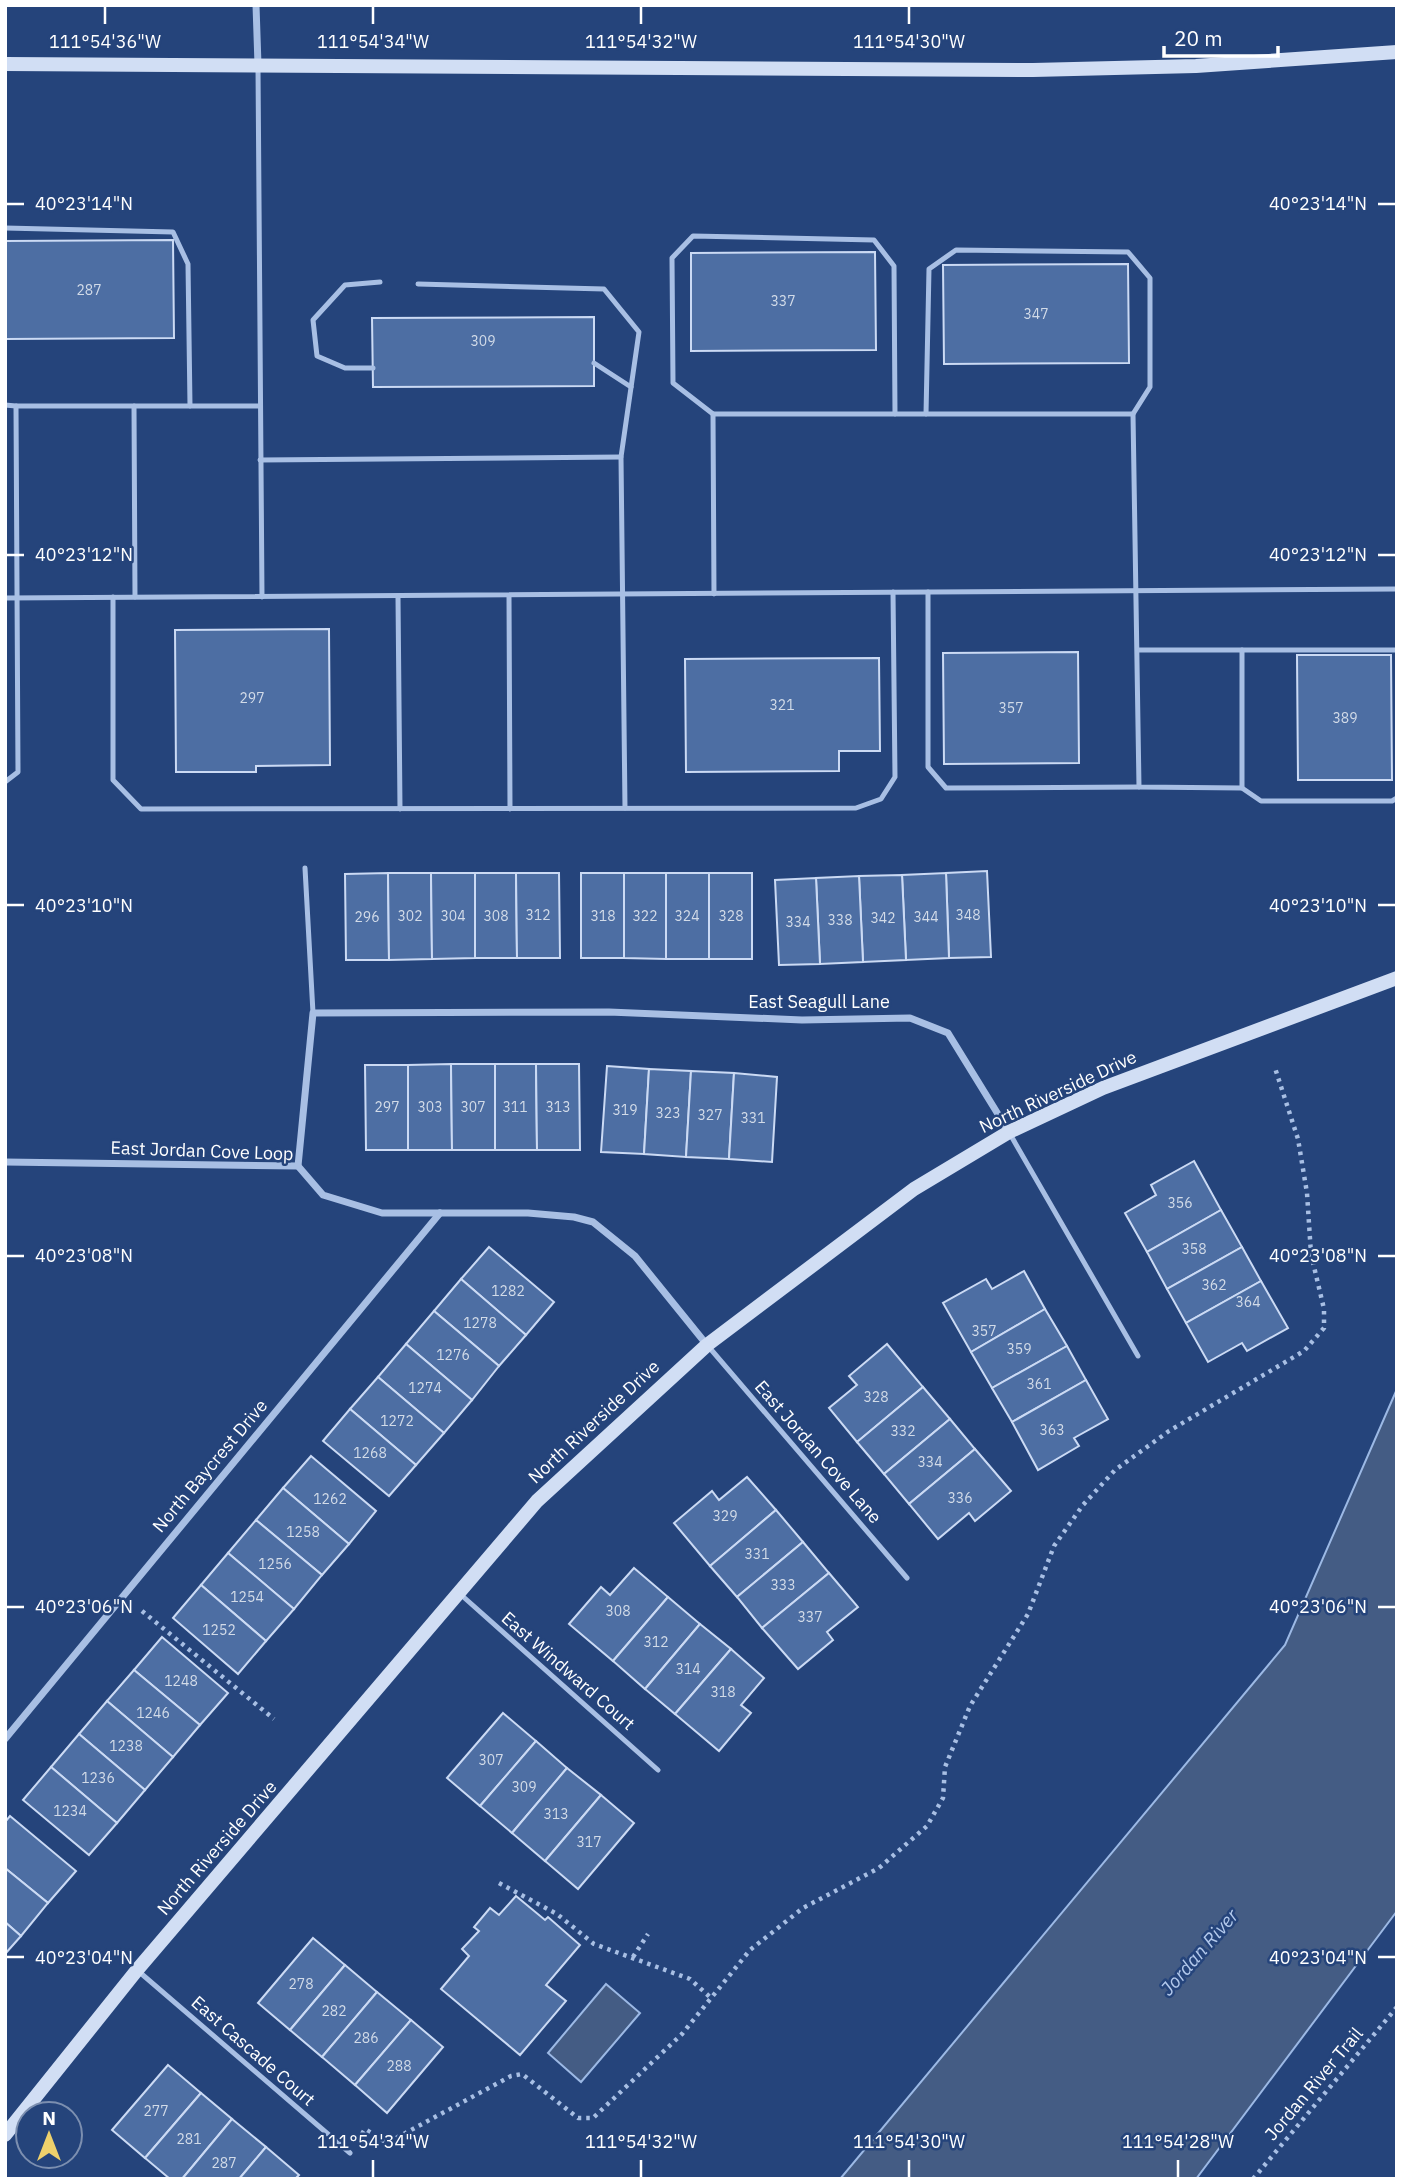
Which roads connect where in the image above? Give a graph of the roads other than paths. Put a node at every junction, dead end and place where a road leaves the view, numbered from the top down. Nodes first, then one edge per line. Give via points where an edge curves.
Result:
1 (257, 5) edge
2 (1397, 52) edge
3 (5, 64) edge
4 (258, 65) junction
5 (5, 228) edge
6 (380, 282) dead end
7 (418, 284) dead end
8 (594, 363) dead end
9 (373, 368) dead end
10 (631, 387) junction
11 (5, 405) edge
12 (16, 406) junction
13 (134, 406) junction
14 (190, 406) junction
15 (260, 406) junction
16 (713, 414) junction
17 (895, 414) junction
18 (926, 414) junction
19 (1133, 414) junction
20 (621, 457) junction
21 (260, 460) junction
22 (1397, 589) edge
23 (893, 592) junction
24 (928, 592) junction
25 (1135, 592) junction
26 (622, 594) junction
27 (714, 594) junction
28 (509, 596) junction
29 (113, 597) junction
30 (135, 597) junction
31 (262, 597) junction
32 (398, 597) junction
33 (5, 598) edge
34 (17, 598) junction
35 (1138, 650) junction
36 (1242, 650) junction
37 (1397, 650) edge
38 (5, 782) edge
39 (1139, 787) junction
40 (1242, 788) junction
41 (1397, 798) edge
42 (625, 808) junction
43 (400, 809) junction
44 (510, 809) junction
45 (305, 868) dead end
46 (1397, 978) edge
47 (313, 1013) junction
48 (1009, 1132) junction
49 (5, 1162) edge
50 (298, 1166) junction
51 (440, 1213) junction
52 (707, 1345) junction
53 (1138, 1356) dead end
54 (907, 1578) dead end
55 (459, 1594) junction
56 (5, 1738) edge
57 (658, 1770) dead end
58 (137, 1970) junction
59 (5, 2135) edge
60 (350, 2153) road end

1 - 4 street
2 - 4 street via 1196,66 1033,70
3 - 4 street
4 - 15 lane
5 - 14 lane via 173,232 188,264
6 - 9 lane via 345,285 313,320 317,356 345,368
7 - 10 lane via 604,289 639,332
8 - 10 lane
10 - 20 lane
11 - 12 lane
12 - 13 lane
12 - 34 lane
13 - 14 lane
13 - 30 lane
14 - 15 lane
15 - 21 lane
16 - 17 lane
16 - 17 lane via 673,383 672,258 693,236 874,240 894,266
16 - 27 lane
17 - 18 lane
18 - 19 lane
18 - 19 lane via 929,269 956,250 1128,251 1150,278 1150,387
19 - 25 lane
20 - 21 lane
20 - 26 lane
21 - 31 lane
22 - 25 lane
23 - 24 lane
23 - 27 lane
23 - 42 lane via 895,777 881,799 856,808
24 - 25 lane
24 - 39 lane via 928,767 946,788
25 - 35 lane
26 - 27 lane
26 - 28 lane
26 - 42 lane
28 - 32 lane
28 - 44 lane
29 - 30 lane
29 - 34 lane
29 - 43 lane via 113,780 141,809
30 - 31 lane
31 - 32 lane
32 - 43 lane
33 - 34 lane
34 - 38 lane via 18,772
35 - 36 lane
35 - 39 lane
36 - 37 lane
36 - 40 lane
39 - 40 lane
40 - 41 lane via 1261,801
42 - 44 lane
43 - 44 lane
45 - 47 lane
46 - 48 street, North Riverside Drive via 1103,1088
47 - 48 street, East Seagull Lane via 910,1018 948,1033
47 - 50 street
48 - 52 street, North Riverside Drive via 914,1189
48 - 53 lane, East Seagull Lane
49 - 50 street, East Jordan Cove Loop
50 - 51 street, East Jordan Cove Loop via 323,1195 382,1213
51 - 52 street, East Jordan Cove Loop via 528,1213 593,1222 635,1256
51 - 56 street, North Baycrest Drive
52 - 54 lane, East Jordan Cove Lane
52 - 55 street, North Riverside Drive via 537,1501
55 - 57 lane, East Windward Court
55 - 58 street, North Riverside Drive
58 - 59 street, North Riverside Drive
58 - 60 lane, East Cascade Court

